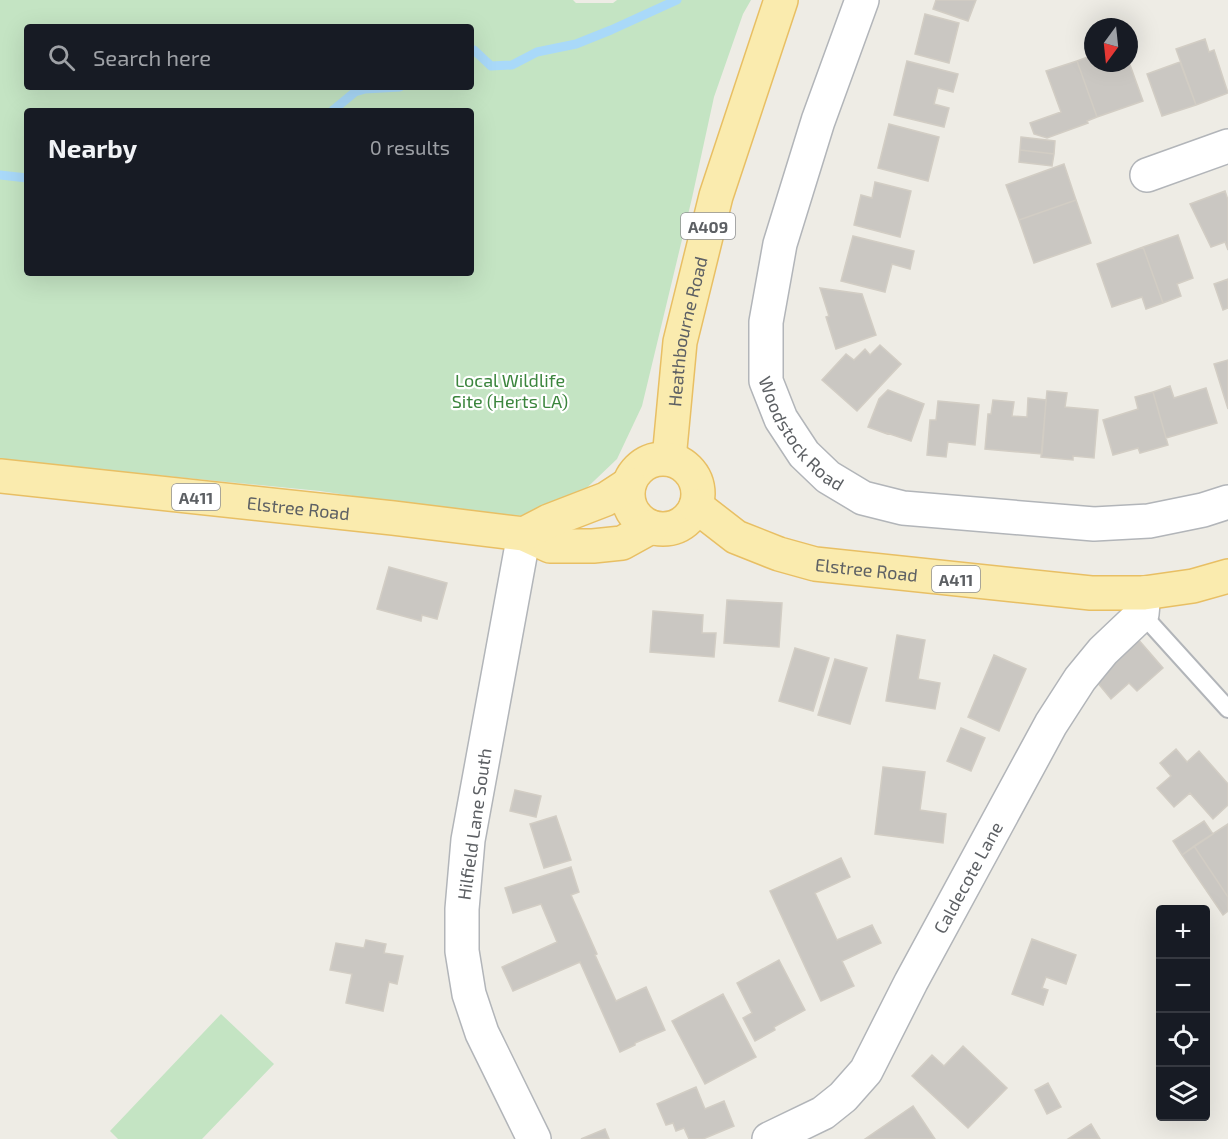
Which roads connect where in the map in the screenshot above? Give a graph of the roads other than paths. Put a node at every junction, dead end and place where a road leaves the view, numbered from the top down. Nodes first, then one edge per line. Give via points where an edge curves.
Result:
1 (781, 0) edge
2 (862, 0) edge
3 (1228, 146) edge
4 (1147, 175) dead end
5 (669, 459) junction
6 (0, 476) edge
7 (629, 484) junction
8 (1228, 502) edge
9 (696, 506) junction
10 (651, 527) junction
11 (524, 534) junction
12 (1228, 576) edge
13 (1143, 604) junction
14 (1228, 709) edge
15 (534, 1139) edge
16 (769, 1139) edge

1 - 5 main road, Heathbourne Road / A409 via 716,196 680,342
2 - 8 street, Woodstock Road via 818,121 780,244 766,322 766,381 781,419 804,454 828,477 863,498 903,508 1094,524 1149,521
3 - 4 street
5 - 7 main road via 644,464
5 - 9 main road via 681,463 693,475 698,487
6 - 11 main road, Elstree Road / A411
7 - 10 main road via 633,512
7 - 11 main road via 606,500
9 - 10 main road, Elstree Road / A411 via 690,517 675,527
9 - 13 main road, Elstree Road / A411 via 736,537 779,555 815,564 1091,593
10 - 11 main road, Elstree Road / A411 via 622,543 593,546 550,546
11 - 15 street, Hilfield Lane South via 468,840 462,951 469,994 482,1033
12 - 13 main road, Elstree Road / A411
13 - 14 lane
13 - 16 street, Caldecote Lane via 1080,679 1051,724 866,1071 823,1113

